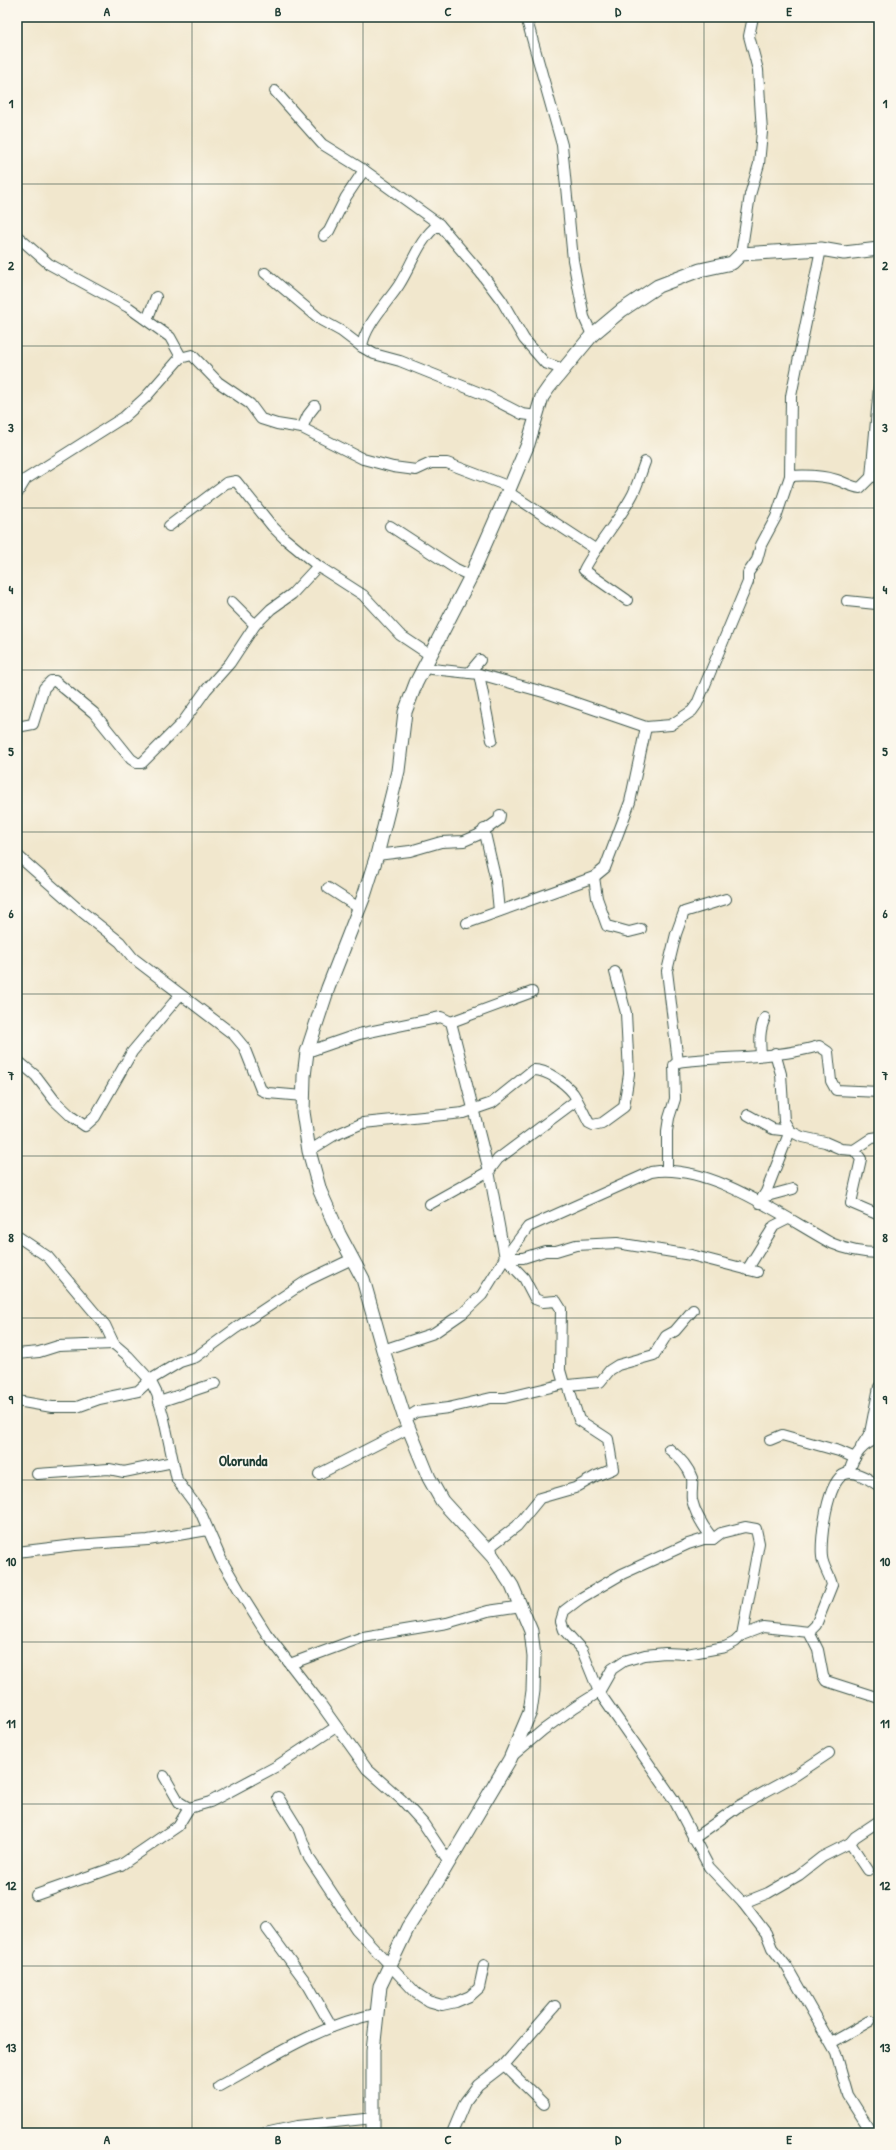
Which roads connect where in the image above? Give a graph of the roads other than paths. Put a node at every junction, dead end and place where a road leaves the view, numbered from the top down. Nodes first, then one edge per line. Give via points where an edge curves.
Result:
1 (526, 17) edge
2 (753, 17) edge
3 (275, 91) dead end
4 (364, 170) junction
5 (439, 224) junction
6 (17, 236) edge
7 (324, 236) dead end
8 (821, 249) junction
9 (879, 249) edge
10 (741, 254) junction
11 (265, 273) dead end
12 (156, 297) dead end
13 (147, 320) junction
14 (592, 336) junction
15 (362, 347) junction
16 (181, 358) junction
17 (564, 369) junction
18 (879, 387) edge
19 (316, 406) dead end
20 (537, 416) junction
21 (302, 428) junction
22 (645, 462) dead end
23 (790, 476) junction
24 (875, 477) edge
25 (509, 490) junction
26 (17, 494) edge
27 (169, 526) dead end
28 (390, 526) dead end
29 (595, 549) junction
30 (318, 566) junction
31 (471, 576) junction
32 (627, 600) dead end
33 (847, 601) dead end
34 (879, 601) edge
35 (232, 602) dead end
36 (255, 625) junction
37 (430, 655) junction
38 (480, 660) dead end
39 (423, 668) junction
40 (474, 673) junction
41 (646, 726) junction
42 (17, 727) edge
43 (492, 740) dead end
44 (500, 815) dead end
45 (484, 830) junction
46 (17, 855) edge
47 (377, 855) junction
48 (594, 877) junction
49 (328, 888) dead end
50 (726, 899) dead end
51 (359, 908) junction
52 (499, 911) junction
53 (467, 923) dead end
54 (641, 929) dead end
55 (615, 972) dead end
56 (532, 992) dead end
57 (180, 995) junction
58 (765, 1018) dead end
59 (450, 1022) junction
60 (307, 1052) junction
61 (775, 1053) junction
62 (761, 1055) junction
63 (17, 1060) edge
64 (678, 1062) junction
65 (879, 1092) edge
66 (303, 1096) junction
67 (577, 1100) junction
68 (472, 1110) junction
69 (748, 1115) dead end
70 (790, 1131) junction
71 (879, 1138) edge
72 (854, 1150) junction
73 (309, 1151) junction
74 (667, 1170) junction
75 (489, 1171) junction
76 (793, 1189) dead end
77 (761, 1200) junction
78 (430, 1204) dead end
79 (879, 1215) edge
80 (788, 1219) junction
81 (17, 1236) edge
82 (879, 1252) edge
83 (505, 1258) junction
84 (352, 1259) junction
85 (693, 1310) dead end
86 (114, 1344) junction
87 (383, 1350) junction
88 (17, 1354) edge
89 (150, 1380) junction
90 (216, 1383) dead end
91 (566, 1385) junction
92 (879, 1387) edge
93 (17, 1401) edge
94 (159, 1402) junction
95 (407, 1423) junction
96 (879, 1439) edge
97 (770, 1440) dead end
98 (861, 1448) junction
99 (669, 1449) dead end
100 (855, 1458) junction
101 (173, 1462) junction
102 (37, 1474) dead end
103 (319, 1474) dead end
104 (849, 1474) junction
105 (879, 1486) edge
106 (208, 1530) junction
107 (713, 1539) junction
108 (17, 1552) edge
109 (493, 1558) junction
110 (522, 1606) junction
111 (809, 1632) junction
112 (742, 1635) junction
113 (290, 1664) junction
114 (600, 1692) junction
115 (879, 1698) edge
116 (336, 1727) junction
117 (829, 1753) dead end
118 (510, 1759) junction
119 (164, 1776) dead end
120 (278, 1797) dead end
121 (189, 1808) junction
122 (879, 1821) edge
123 (693, 1839) junction
124 (850, 1843) junction
125 (449, 1862) junction
126 (868, 1870) dead end
127 (36, 1895) dead end
128 (744, 1903) junction
129 (267, 1929) dead end
130 (390, 1963) junction
131 (484, 1966) dead end
132 (555, 2006) dead end
133 (376, 2014) junction
134 (870, 2021) dead end
135 (332, 2027) junction
136 (831, 2043) junction
137 (504, 2065) junction
138 (219, 2086) dead end
139 (544, 2104) dead end
140 (374, 2118) junction
141 (265, 2133) edge
142 (373, 2133) edge
143 (452, 2133) edge
144 (872, 2133) edge

1 - 14 street via 562,146 573,260 584,317
2 - 10 street via 749,36 758,70 761,147
3 - 4 street via 322,144
4 - 5 street
4 - 7 street
5 - 15 street via 416,251 399,285 370,326
5 - 17 street via 485,278 524,339 545,363
6 - 13 street via 49,264
8 - 9 street via 844,254
8 - 10 street
8 - 23 street via 791,396
10 - 14 street via 732,263 700,270 658,286 622,310
11 - 15 street via 321,320
12 - 13 street
13 - 16 street via 170,337
14 - 17 street
15 - 20 street via 374,354 400,361 485,395 522,414
16 - 21 street via 192,355 218,382 250,404 261,419
16 - 26 street via 145,398 124,416 26,479
17 - 20 street via 542,397
18 - 24 street
19 - 21 street
20 - 25 street
21 - 25 street via 363,459 416,470 431,463 447,463
22 - 29 street via 634,493 616,523
23 - 24 street via 813,475 837,480 851,488 860,488
23 - 41 street via 776,517 760,545 757,560 748,573 748,582 697,704 692,711 671,725
25 - 29 street
25 - 31 street
27 - 30 street via 226,482 236,481 272,526
28 - 31 street
29 - 32 street via 584,570
30 - 36 street via 292,594
30 - 37 street via 363,595 400,635
31 - 37 street
33 - 34 street via 876,604
35 - 36 street
36 - 42 street via 230,663 183,722 142,763 135,762 94,713 55,681 51,681 44,688 34,724
37 - 39 street
38 - 40 street
39 - 40 street
39 - 47 street via 405,712 398,771
40 - 41 street via 548,693
40 - 43 street
41 - 48 street via 630,802 605,868
44 - 45 street via 499,820
45 - 47 street via 464,841 441,842 410,851
45 - 52 street via 496,880
46 - 57 street via 120,942 133,958
47 - 51 street
48 - 52 street
48 - 54 street via 599,905 607,926 629,932
49 - 51 street
50 - 64 street via 684,912 676,934 667,971
51 - 60 street
52 - 53 street
55 - 67 street via 626,1013 629,1074 624,1107 602,1123 593,1125 589,1123
56 - 59 street
57 - 63 street via 132,1052 95,1117 85,1126 55,1101 36,1076
57 - 66 street via 234,1035 244,1048 261,1090 268,1094
58 - 62 street via 760,1042
59 - 60 street via 441,1017 359,1034
59 - 68 street
60 - 66 street
61 - 62 street
61 - 65 street via 803,1051 819,1046 828,1052 831,1081 836,1090
61 - 70 street via 781,1074 784,1121
62 - 64 street
64 - 74 street via 674,1065 675,1099 667,1131
66 - 73 street
67 - 68 street via 566,1087 543,1072 533,1070 492,1103
67 - 75 street via 498,1159
68 - 73 street via 443,1116 363,1123 333,1136
68 - 75 street
69 - 70 street via 773,1129
70 - 72 street via 841,1149
70 - 77 street
71 - 72 street via 872,1138
72 - 79 street via 861,1159 851,1203
73 - 84 street via 320,1191
74 - 77 street via 707,1178
74 - 83 street via 651,1172 528,1228
75 - 78 street
75 - 83 street
76 - 77 street
77 - 80 street
80 - 82 street via 846,1249 863,1253
80 - 83 street via 774,1226 752,1271 685,1254 617,1243 576,1245 522,1258
81 - 86 street via 48,1257 105,1325
83 - 87 street via 482,1295 443,1329
83 - 91 street via 524,1278 535,1299 543,1302 556,1301 561,1309 560,1370
84 - 87 street via 363,1279
84 - 89 street via 308,1280 196,1357 180,1362
85 - 91 street via 675,1331 666,1336 654,1355 618,1365 600,1382
86 - 88 street via 58,1346 39,1352
86 - 89 street
87 - 95 street
89 - 93 street via 138,1390 77,1406 52,1407
89 - 94 street
90 - 94 street
91 - 95 street via 416,1412
91 - 109 street via 579,1420 608,1439 613,1469 575,1488 540,1498 516,1526 491,1546
92 - 98 street via 870,1433
94 - 101 street
95 - 103 street
95 - 109 street via 429,1478 442,1500
96 - 98 street
97 - 100 street via 782,1435
98 - 100 street
99 - 107 street via 679,1457 692,1478 692,1501 705,1529
100 - 104 street
101 - 102 street via 124,1472 104,1469
101 - 106 street via 181,1488 200,1511
104 - 105 street via 855,1474
104 - 111 street via 841,1477 826,1509 821,1536 822,1557 832,1585 816,1625
106 - 108 street via 148,1540
106 - 113 street via 242,1596
107 - 112 street via 721,1533 756,1528 758,1543
107 - 114 street via 688,1544 622,1574 580,1598 564,1611 561,1621 564,1630 582,1650
109 - 110 street
110 - 113 street via 447,1623 363,1637
110 - 118 street via 531,1631 534,1657 533,1691 530,1712
111 - 112 street via 763,1627
111 - 115 street via 814,1639 822,1676 826,1681
112 - 114 street via 725,1647 704,1652 658,1654 624,1661 612,1669
113 - 116 street
114 - 118 street via 543,1730
114 - 123 street via 671,1796
116 - 121 street via 277,1766 210,1802
116 - 125 street via 367,1769 423,1823
117 - 123 street via 796,1775 739,1806
118 - 125 street
119 - 121 street via 179,1802
120 - 130 street via 299,1831 309,1858 356,1929
121 - 127 street via 178,1826 121,1865
122 - 124 street via 854,1837
123 - 128 street via 709,1867
124 - 126 street
124 - 128 street via 822,1857 799,1875
125 - 130 street via 408,1927
128 - 136 street via 766,1933 772,1948 787,1967
129 - 135 street via 308,1985
130 - 131 street via 416,1993 428,2002 442,2005 463,1999 479,1988
130 - 133 street via 380,1986
132 - 137 street
133 - 135 street via 355,2018
133 - 140 street via 373,2051
134 - 136 street
135 - 138 street
136 - 144 street via 848,2095
137 - 139 street
137 - 143 street via 478,2085 465,2102
140 - 141 street via 297,2126
140 - 142 street

